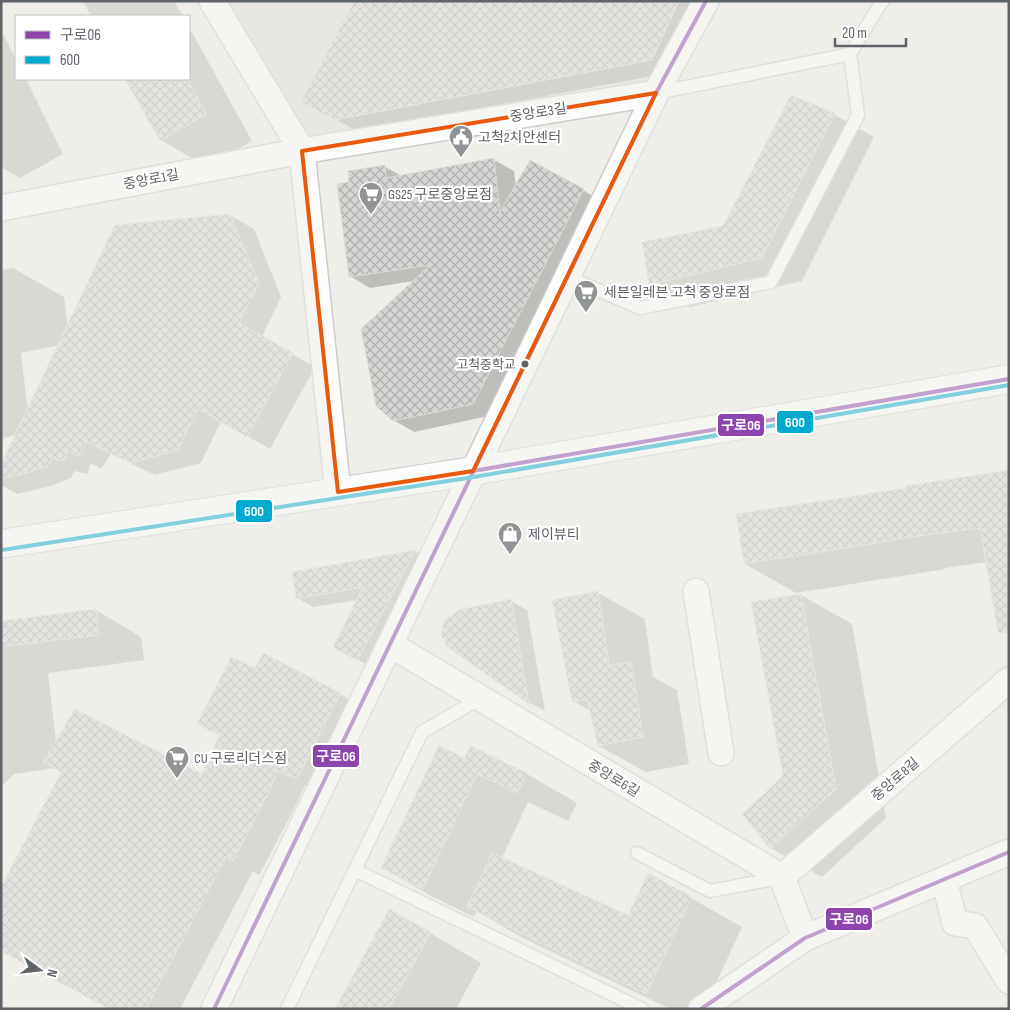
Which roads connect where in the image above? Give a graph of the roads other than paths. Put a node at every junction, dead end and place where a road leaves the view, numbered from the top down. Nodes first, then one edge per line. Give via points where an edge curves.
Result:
1 (212, 1) edge
2 (706, 1) edge
3 (883, 1) edge
4 (850, 54) junction
5 (656, 93) junction
6 (302, 151) junction
7 (1, 208) edge
8 (568, 277) junction
9 (1009, 379) edge
10 (473, 471) junction
11 (338, 492) junction
12 (1, 544) edge
13 (696, 591) dead end
14 (391, 645) junction
15 (1009, 680) edge
16 (481, 698) junction
17 (721, 753) dead end
18 (1009, 852) edge
19 (637, 853) dead end
20 (355, 870) junction
21 (782, 878) junction
22 (944, 880) junction
23 (805, 938) junction
24 (1009, 982) edge
25 (214, 1009) edge
26 (287, 1009) edge
27 (642, 1009) edge
28 (702, 1009) edge

1 - 6 street
2 - 5 street
3 - 4 lane
4 - 5 lane
4 - 8 lane via 858,115 771,282 640,308
5 - 6 street, 중앙로3길
5 - 8 street
6 - 7 street, 중앙로1길
6 - 11 street
8 - 10 street
9 - 10 main road
10 - 11 main road
10 - 14 street
11 - 12 main road
13 - 17 street
14 - 16 street, 중앙로6길
14 - 25 street
15 - 21 street, 중앙로8길
16 - 20 lane via 422,732
16 - 21 street, 중앙로6길
18 - 22 street
19 - 21 lane via 710,891
20 - 26 lane
20 - 27 lane
21 - 23 street
22 - 23 street
22 - 24 street via 956,923 975,926
23 - 28 street

